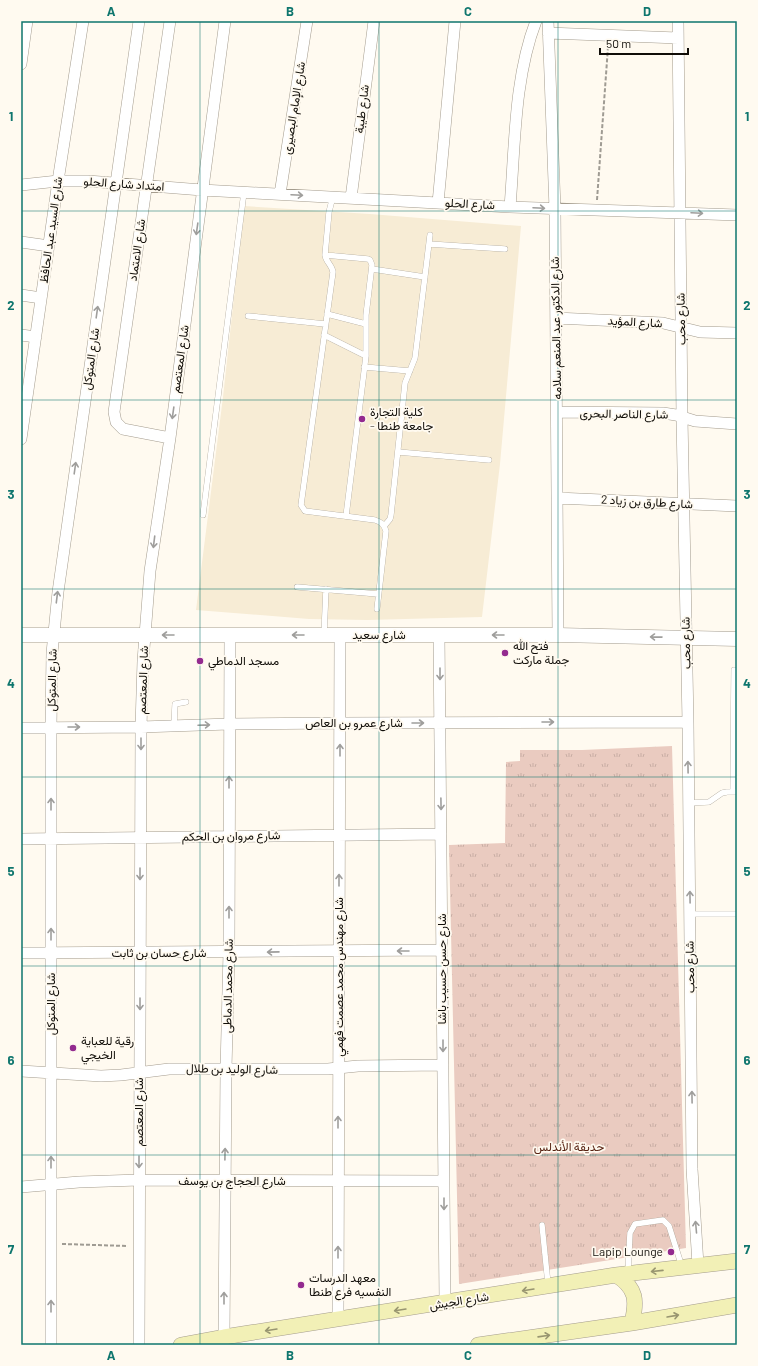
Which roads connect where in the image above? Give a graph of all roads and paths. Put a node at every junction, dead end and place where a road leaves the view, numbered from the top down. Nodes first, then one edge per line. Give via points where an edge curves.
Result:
1 (27, 21) edge
2 (82, 21) edge
3 (139, 21) edge
4 (170, 21) edge
5 (225, 21) edge
6 (307, 21) edge
7 (374, 21) edge
8 (455, 21) edge
9 (536, 21) edge
10 (548, 21) edge
11 (678, 21) edge
12 (548, 33) junction
13 (608, 36) junction
14 (678, 38) junction
15 (21, 64) edge
16 (58, 181) junction
17 (115, 183) junction
18 (21, 185) edge
19 (146, 185) junction
20 (202, 190) junction
21 (244, 192) junction
22 (280, 194) junction
23 (333, 196) junction
24 (351, 198) junction
25 (438, 203) junction
26 (510, 207) junction
27 (555, 209) junction
28 (596, 210) junction
29 (680, 213) junction
30 (737, 215) edge
31 (430, 235) dead end
32 (21, 242) edge
33 (429, 244) junction
34 (49, 246) junction
35 (505, 249) dead end
36 (325, 254) junction
37 (372, 269) junction
38 (425, 277) junction
39 (21, 295) edge
40 (41, 298) junction
41 (327, 314) junction
42 (248, 316) dead end
43 (556, 318) junction
44 (326, 324) junction
45 (366, 324) junction
46 (681, 328) junction
47 (737, 333) edge
48 (21, 335) edge
49 (324, 335) junction
50 (36, 338) junction
51 (366, 356) junction
52 (364, 367) junction
53 (410, 371) junction
54 (25, 380) edge
55 (23, 411) edge
56 (557, 412) junction
57 (682, 418) junction
58 (737, 424) edge
59 (170, 438) junction
60 (21, 439) edge
61 (398, 452) junction
62 (489, 460) dead end
63 (557, 498) junction
64 (684, 504) junction
65 (737, 506) edge
66 (203, 515) dead end
67 (346, 516) junction
68 (385, 525) junction
69 (297, 587) dead end
70 (326, 590) junction
71 (378, 594) junction
72 (377, 609) dead end
73 (21, 635) edge
74 (145, 635) junction
75 (230, 635) junction
76 (324, 635) junction
77 (340, 635) junction
78 (439, 635) junction
79 (558, 635) junction
80 (53, 636) junction
81 (686, 638) junction
82 (737, 639) edge
83 (734, 670) dead end
84 (186, 702) dead end
85 (688, 722) junction
86 (340, 723) junction
87 (440, 723) junction
88 (229, 724) junction
89 (174, 726) junction
90 (51, 727) junction
91 (141, 727) junction
92 (21, 728) edge
93 (735, 737) edge
94 (735, 792) edge
95 (688, 803) junction
96 (441, 834) junction
97 (339, 835) junction
98 (229, 836) junction
99 (140, 838) junction
100 (21, 839) edge
101 (51, 839) junction
102 (690, 914) junction
103 (737, 914) edge
104 (442, 950) junction
105 (339, 951) junction
106 (229, 952) junction
107 (21, 953) edge
108 (51, 953) junction
109 (140, 953) junction
110 (443, 1065) junction
111 (338, 1068) junction
112 (226, 1069) junction
113 (21, 1071) edge
114 (51, 1072) junction
115 (139, 1072) junction
116 (139, 1180) junction
117 (224, 1181) junction
118 (338, 1181) junction
119 (444, 1181) junction
120 (51, 1184) junction
121 (21, 1187) edge
122 (542, 1225) dead end
123 (51, 1244) junction
124 (139, 1247) junction
125 (737, 1261) edge
126 (698, 1266) junction
127 (682, 1268) junction
128 (622, 1274) junction
129 (548, 1286) junction
130 (445, 1303) junction
131 (736, 1306) edge
132 (338, 1319) junction
133 (632, 1324) junction
134 (229, 1339) edge
135 (522, 1342) edge
136 (51, 1345) edge
137 (139, 1345) edge
138 (182, 1345) edge
139 (478, 1345) edge

1 - 15 street
2 - 16 street, شارع السيد عبد الحافظ
3 - 17 street, شارع المتوكل
4 - 19 street, شارع الاعتماد
5 - 20 street, شارع المعتصم
6 - 22 street, شارع الإمام البصيرى
7 - 24 street, شارع طيبة
8 - 25 street
9 - 26 street via 523,64
10 - 12 street, شارع الدكتور عبد المنعم سلامه
11 - 14 street, شارع محب
12 - 13 street
12 - 27 street, شارع الدكتور عبد المنعم سلامه
13 - 14 street
13 - 28 path
14 - 29 street, شارع محب
16 - 17 street, امتداد شارع الحلو
16 - 18 street, امتداد شارع الحلو
16 - 34 street, شارع السيد عبد الحافظ
17 - 19 street, امتداد شارع الحلو
80 -> 17 street, شارع المتوكل
19 - 20 street, امتداد شارع الحلو
19 - 59 street, شارع الاعتماد via 114,415 118,425 126,431
20 - 21 street, شارع الحلو
20 -> 59 street, شارع المعتصم
21 - 22 street, شارع الحلو
21 - 66 lane
22 -> 23 street, شارع الحلو
23 - 24 street, شارع الحلو
23 - 36 lane
24 - 25 street, شارع الحلو
25 - 26 street, شارع الحلو
26 -> 27 street, شارع الحلو
27 - 28 street, شارع الحلو
27 - 43 street, شارع الدكتور عبد المنعم سلامه
28 - 29 street, شارع الحلو
29 -> 30 street, شارع الحلو
29 - 46 street, شارع محب
31 - 33 lane
32 - 34 street
33 - 35 lane
33 - 38 lane
34 - 40 street, شارع السيد عبد الحافظ
36 - 37 lane via 368,259 372,262
36 - 41 lane via 332,269
37 - 38 lane
37 - 45 lane
38 - 53 lane via 415,358
39 - 40 street
40 - 50 street, شارع السيد عبد الحافظ
41 - 44 lane
41 - 45 lane
42 - 44 lane
43 - 46 street, شارع المؤيد via 659,323
43 - 56 street, شارع الدكتور عبد المنعم سلامه
44 - 49 lane
45 - 51 lane
46 - 47 street, شارع المؤيد via 700,332
46 - 57 street, شارع محب
48 - 50 street
49 - 51 lane
49 - 67 lane via 301,505 305,511
50 - 54 street, شارع السيد عبد الحافظ
51 - 52 lane
52 - 53 lane
52 - 67 lane
53 - 61 lane via 405,383
54 - 55 street, شارع السيد عبد الحافظ
55 - 60 street, شارع السيد عبد الحافظ
56 - 57 street, شارع الناصر البحرى via 663,413
56 - 63 street, شارع الدكتور عبد المنعم سلامه
57 - 58 street, شارع الناصر البحرى
57 - 64 street, شارع محب
59 -> 74 street, شارع المعتصم via 154,545
61 - 62 lane
61 - 68 lane via 391,515
63 - 64 street, شارع طارق بن زياد 2
63 - 79 street, شارع الدكتور عبد المنعم سلامه
64 - 65 street, شارع طارق بن زياد 2
64 - 81 street, شارع محب
67 - 68 lane via 375,520
68 - 71 lane
69 - 70 lane
70 - 71 lane
70 - 76 lane
71 - 72 lane
73 - 80 street, شارع سعيد
75 -> 74 street, شارع سعيد
74 - 80 street, شارع سعيد
74 - 91 street, شارع المعتصم
76 -> 75 street, شارع سعيد
75 - 88 street, شارع محمد الدماطى
76 - 77 street, شارع سعيد
77 - 78 street, شارع سعيد
77 - 86 street, شارع مهندس محمد عصمت فهمي
79 -> 78 street, شارع سعيد
78 -> 87 street, شارع حسن حسيب باشا
81 -> 79 street, شارع سعيد
80 - 90 street, شارع المتوكل
81 - 82 street, شارع سعيد
81 - 85 street, شارع محب
83 - 93 lane
84 - 89 lane via 175,704
87 -> 85 street, شارع عمرو بن العاص
95 -> 85 street, شارع محب
86 -> 87 street, شارع عمرو بن العاص
86 - 88 street, شارع عمرو بن العاص
97 -> 86 street, شارع مهندس محمد عصمت فهمي
87 -> 96 street, شارع حسن حسيب باشا
89 -> 88 street, شارع عمرو بن العاص
98 -> 88 street, شارع محمد الدماطى
89 - 91 street, شارع عمرو بن العاص
90 -> 91 street, شارع عمرو بن العاص
90 - 92 street, شارع عمرو بن العاص
101 -> 90 street, شارع المتوكل
91 -> 99 street, شارع المعتصم
93 - 94 lane
94 - 95 lane via 722,793 709,802
102 -> 95 street, شارع محب
96 - 97 street, شارع مروان بن الحكم
96 - 104 street, شارع حسن حسيب باشا
97 - 98 street, شارع مروان بن الحكم
105 -> 97 street, شارع مهندس محمد عصمت فهمي
98 - 99 street, شارع مروان بن الحكم
106 -> 98 street, شارع محمد الدماطى
99 - 101 street, شارع مروان بن الحكم
99 -> 109 street, شارع المعتصم
100 - 101 street, شارع مروان بن الحكم
108 -> 101 street, شارع المتوكل
102 - 103 lane
126 -> 102 street, شارع محب via 692,1169
104 -> 105 street, شارع حسان بن ثابت
104 -> 110 street, شارع حسن حسيب باشا
105 -> 106 street, شارع حسان بن ثابت
105 - 111 street, شارع مهندس محمد عصمت فهمي
106 - 109 street, شارع حسان بن ثابت
106 - 112 street, شارع محمد الدماطى
107 - 108 street, شارع حسان بن ثابت
108 - 109 street, شارع حسان بن ثابت
108 - 114 street, شارع المتوكل
109 -> 115 street, شارع المعتصم
110 - 111 street, شارع الوليد بن طلال
110 - 119 street, شارع حسن حسيب باشا
111 - 112 street, شارع الوليد بن طلال
118 -> 111 street, شارع مهندس محمد عصمت فهمي
112 - 115 street, شارع الوليد بن طلال via 168,1068
117 -> 112 street, شارع محمد الدماطى
113 - 114 street, شارع الوليد بن طلال
114 - 115 street, شارع الوليد بن طلال via 101,1076
120 -> 114 street, شارع المتوكل
115 -> 116 street, شارع المعتصم
116 - 117 street, شارع الحجاج بن يوسف
116 - 120 street, شارع الحجاج بن يوسف
116 - 124 street, شارع المعتصم
117 - 118 street, شارع الحجاج بن يوسف
134 -> 117 street, شارع محمد الدماطى
118 - 119 street, شارع الحجاج بن يوسف
132 -> 118 street, شارع مهندس محمد عصمت فهمي
119 -> 130 street, شارع حسن حسيب باشا
120 - 121 street, شارع الحجاج بن يوسف
120 - 123 street, شارع المتوكل
122 - 129 lane
123 - 124 path
136 -> 123 street, شارع المتوكل
124 - 137 street, شارع المعتصم
125 - 126 main road, شارع الجيش
126 - 127 main road, شارع الجيش
127 -> 128 main road, شارع الجيش
127 - 128 lane via 669,1226 663,1220 635,1224 630,1233
128 - 129 main road, شارع الجيش
128 - 133 main road via 631,1287 634,1299
129 -> 130 main road, شارع الجيش
130 -> 132 main road, شارع الجيش
133 -> 131 main road
132 -> 134 main road, شارع الجيش
135 -> 133 main road
134 - 138 main road, شارع الجيش
135 - 139 main road

